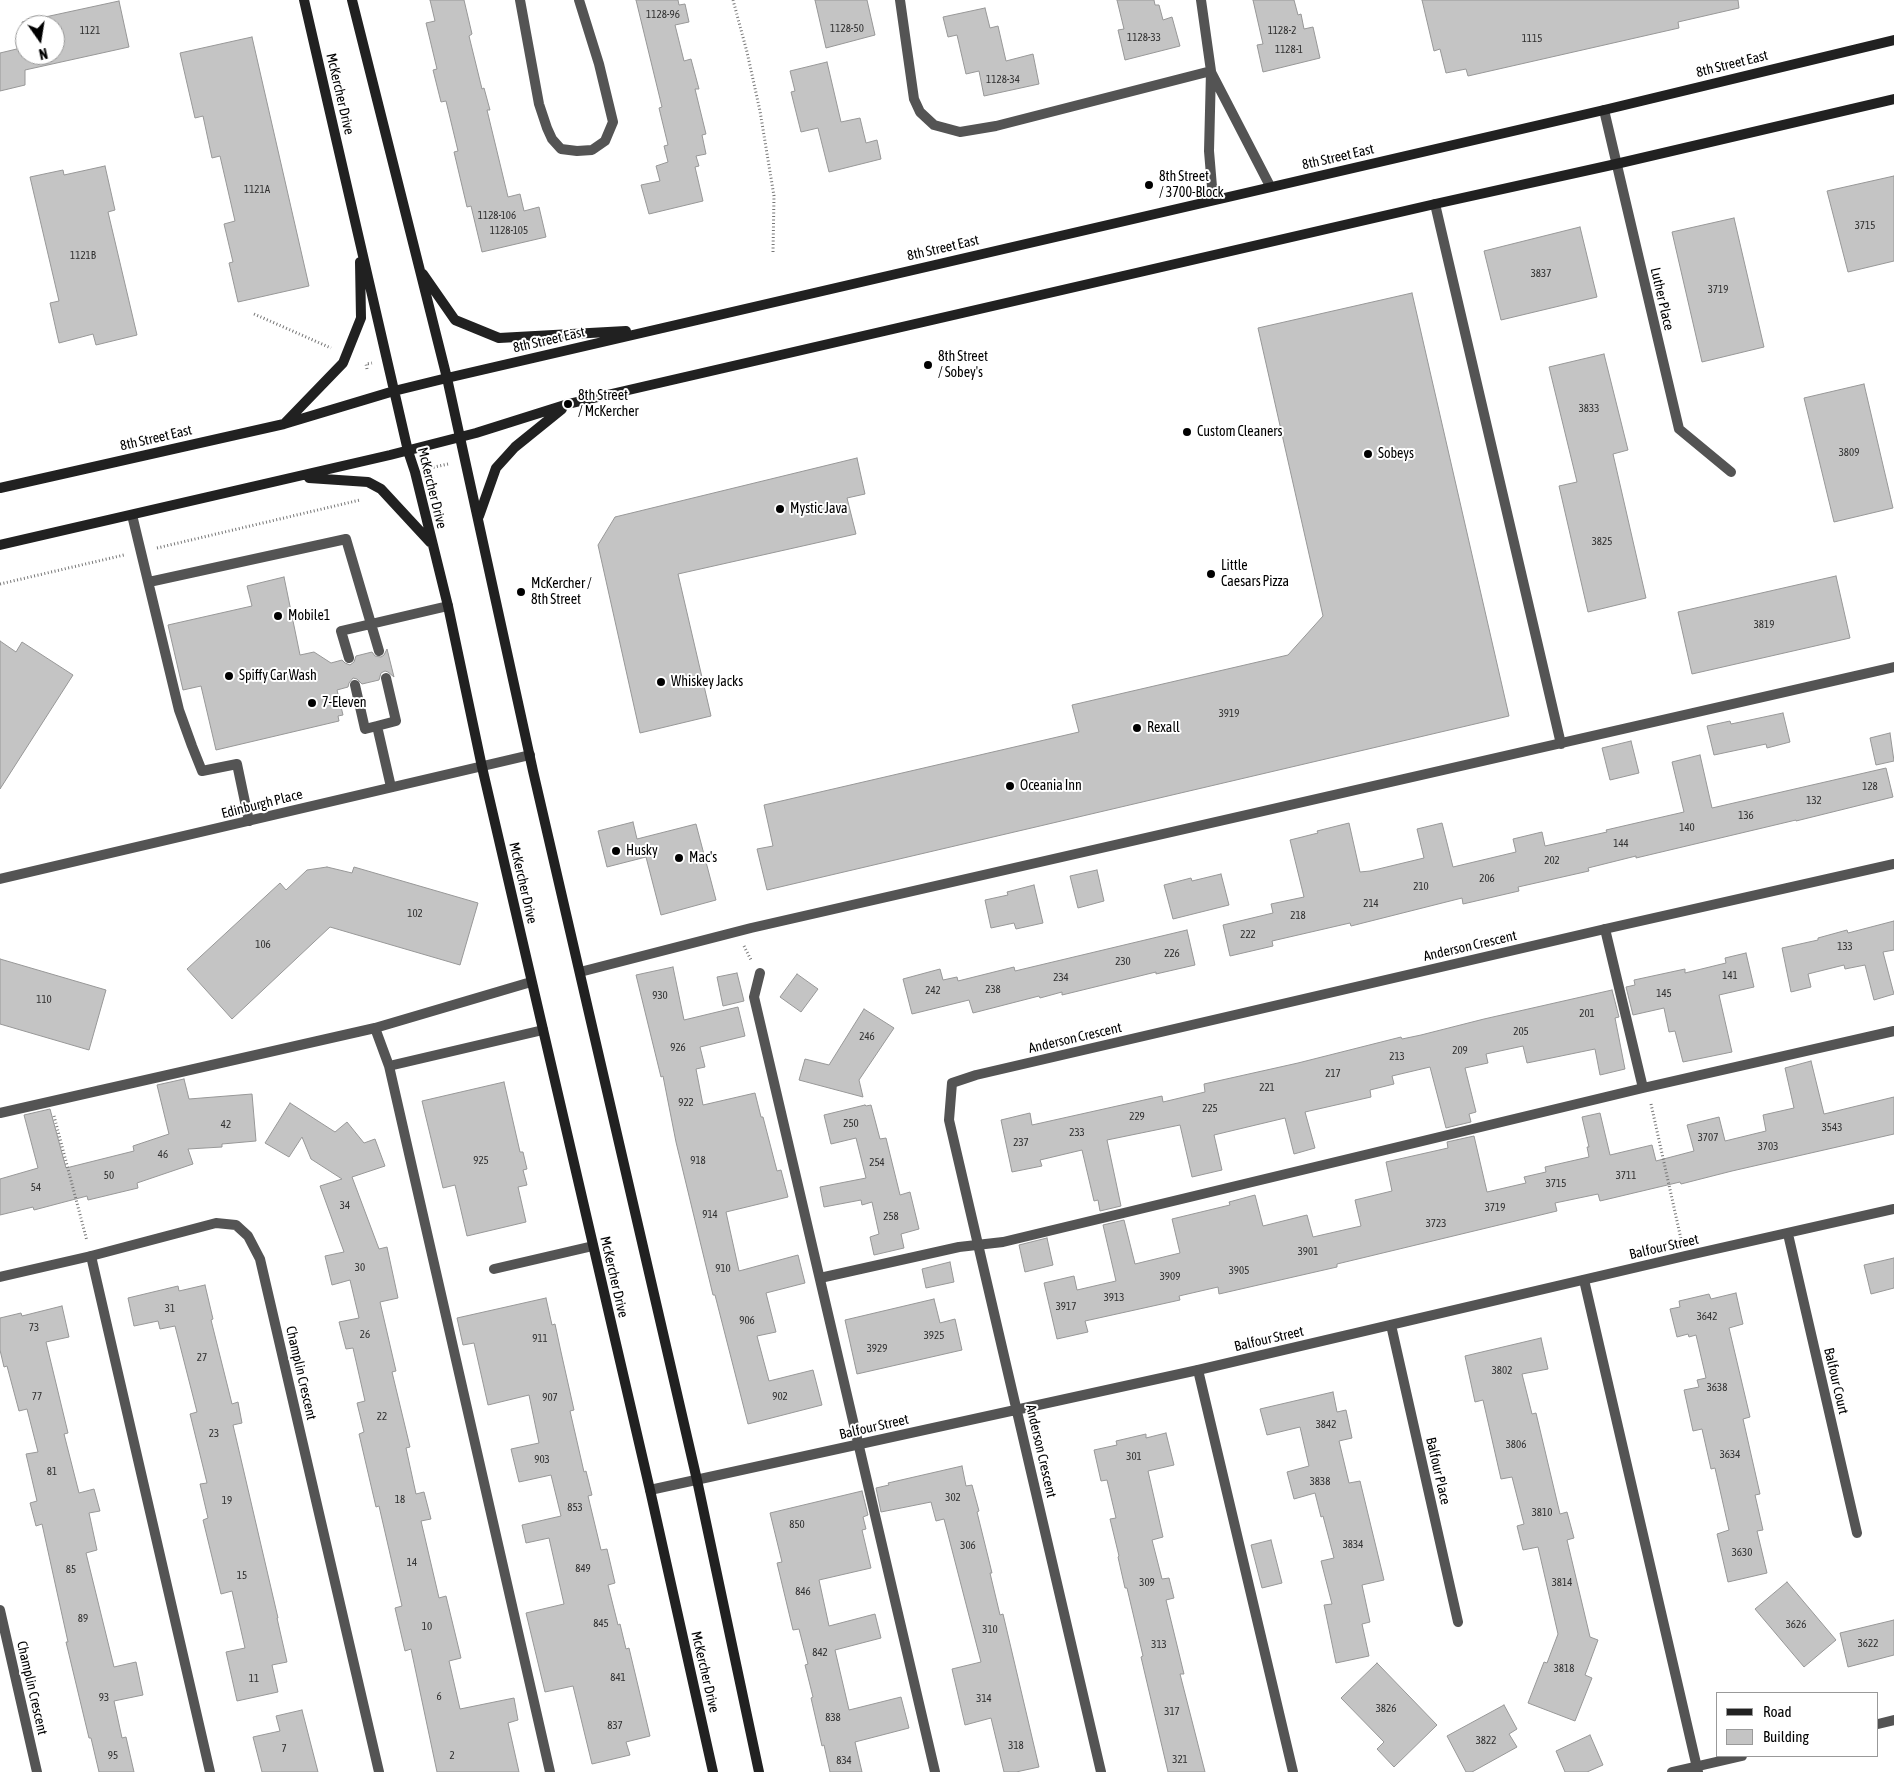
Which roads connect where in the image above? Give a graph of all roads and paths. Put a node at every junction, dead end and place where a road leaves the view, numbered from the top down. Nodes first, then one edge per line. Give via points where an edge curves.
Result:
1 (304, 0) edge
2 (352, 0) edge
3 (520, 0) edge
4 (579, 0) edge
5 (733, 0) edge
6 (900, 0) edge
7 (1201, 0) edge
8 (1894, 40) edge
9 (1211, 71) junction
10 (1894, 98) edge
11 (1604, 110) junction
12 (1616, 164) junction
13 (1270, 186) junction
14 (1213, 199) junction
15 (1435, 204) junction
16 (360, 243) junction
17 (773, 252) dead end
18 (418, 266) junction
19 (254, 314) dead end
20 (654, 330) junction
21 (336, 350) dead end
22 (447, 378) junction
23 (394, 391) junction
24 (568, 404) junction
25 (284, 424) junction
26 (460, 437) junction
27 (408, 451) junction
28 (466, 460) junction
29 (415, 472) junction
30 (1731, 472) dead end
31 (298, 477) junction
32 (0, 488) edge
33 (381, 489) junction
34 (132, 515) junction
35 (479, 517) junction
36 (431, 543) junction
37 (0, 545) edge
38 (141, 551) junction
39 (149, 582) junction
40 (0, 584) edge
41 (448, 606) junction
42 (372, 624) junction
43 (379, 651) dead end
44 (349, 658) dead end
45 (1894, 667) edge
46 (386, 678) dead end
47 (355, 685) dead end
48 (377, 726) junction
49 (1561, 744) junction
50 (530, 755) junction
51 (482, 767) junction
52 (391, 787) junction
53 (249, 821) junction
54 (1894, 864) edge
55 (0, 879) edge
56 (1605, 929) junction
57 (740, 931) junction
58 (580, 972) junction
59 (760, 972) joint
60 (531, 982) junction
61 (375, 1028) junction
62 (543, 1030) junction
63 (1894, 1032) edge
64 (389, 1066) junction
65 (1643, 1088) junction
66 (50, 1102) junction
67 (0, 1113) edge
68 (1894, 1209) edge
69 (1679, 1228) dead end
70 (85, 1233) dead end
71 (1788, 1234) junction
72 (979, 1244) junction
73 (593, 1246) junction
74 (91, 1256) junction
75 (494, 1268) dead end
76 (0, 1277) edge
77 (820, 1278) junction
78 (1584, 1280) junction
79 (1391, 1325) junction
80 (1198, 1370) junction
81 (1017, 1409) junction
82 (858, 1444) junction
83 (697, 1480) junction
84 (650, 1490) junction
85 (1857, 1533) dead end
86 (0, 1610) edge
87 (1458, 1622) dead end
88 (1894, 1720) edge
89 (1879, 1724) edge
90 (1739, 1757) edge
91 (1698, 1769) edge
92 (37, 1772) edge
93 (210, 1772) edge
94 (379, 1772) edge
95 (550, 1772) edge
96 (713, 1772) edge
97 (759, 1772) edge
98 (935, 1772) edge
99 (1101, 1772) edge
100 (1293, 1772) edge
101 (1672, 1772) edge

1 - 16 main road, McKercher Drive
2 - 18 main road
3 - 4 street via 539,104 547,128 561,149 577,151 592,150 605,141 613,122
5 - 17 path via 760,111 774,196
6 - 9 street via 914,99 920,112 934,125 960,132 996,126
7 - 9 street
8 - 11 main road, 8th Street East
9 - 13 street
9 - 14 street
10 - 12 main road
11 - 12 street, Luther Place
11 - 13 main road, 8th Street East
12 - 15 main road
12 - 30 street, Luther Place via 1679,429
13 - 14 main road, 8th Street East
14 - 20 main road, 8th Street East
15 - 24 main road
15 - 49 street
16 - 23 main road, McKercher Drive
16 - 25 main road via 361,318 343,363
18 - 20 main road via 455,320 499,338
18 - 22 main road
19 - 21 path
20 - 22 main road, 8th Street East
22 - 23 main road, 8th Street East
22 - 26 main road
23 - 25 main road, 8th Street East
23 - 27 main road, McKercher Drive
24 - 26 main road
24 - 35 main road via 515,447 496,468
25 - 32 main road, 8th Street East
26 - 27 main road
26 - 28 main road
27 - 29 main road, McKercher Drive
27 - 31 main road
28 - 29 path
28 - 35 main road
29 - 36 main road, McKercher Drive
31 - 33 main road via 368,482
31 - 34 main road
33 - 36 main road
33 - 38 path via 371,501 366,499
34 - 37 main road
34 - 38 street
35 - 50 main road
36 - 41 main road, McKercher Drive
38 - 39 street
38 - 40 path
39 - 42 street via 346,539
39 - 53 street via 179,710 202,771 237,764
41 - 42 street
41 - 51 main road, McKercher Drive
42 - 43 street
42 - 44 street via 341,631
45 - 49 street
46 - 48 street via 396,721
47 - 48 street via 366,729
48 - 52 street
49 - 57 street
50 - 51 street, Edinburgh Place
50 - 58 main road
51 - 52 street, Edinburgh Place
51 - 60 main road, McKercher Drive
52 - 53 street, Edinburgh Place
53 - 55 street, Edinburgh Place
54 - 56 street, Anderson Crescent
56 - 65 street
56 - 72 street, Anderson Crescent via 952,1083 948,1120
57 - 58 street
57 - 59 path via 745,950
58 - 83 main road
59 - 77 street via 754,997
60 - 61 street
60 - 62 main road, McKercher Drive
61 - 64 street
61 - 66 street
62 - 64 street
62 - 73 main road, McKercher Drive
63 - 65 street
64 - 95 street
65 - 69 path via 1650,1099
65 - 72 street via 1013,1240
66 - 67 street
66 - 70 path
68 - 71 street, Balfour Street
71 - 78 street, Balfour Street
71 - 85 street, Balfour Court
72 - 77 street
72 - 81 street, Anderson Crescent
73 - 75 street
73 - 84 main road, McKercher Drive
74 - 76 street, Champlin Crescent
74 - 93 street
74 - 94 street, Champlin Crescent via 216,1222 236,1225 248,1236 260,1259
77 - 82 street
78 - 79 street, Balfour Street
78 - 91 street
79 - 80 street, Balfour Street
79 - 87 street, Balfour Place
80 - 81 street, Balfour Street
80 - 100 street
81 - 82 street, Balfour Street
81 - 99 street, Anderson Crescent
82 - 83 street, Balfour Street
82 - 98 street
83 - 84 street, Balfour Street
83 - 97 main road
84 - 96 main road, McKercher Drive
86 - 92 street, Champlin Crescent
88 - 89 street
90 - 91 street
91 - 101 street

